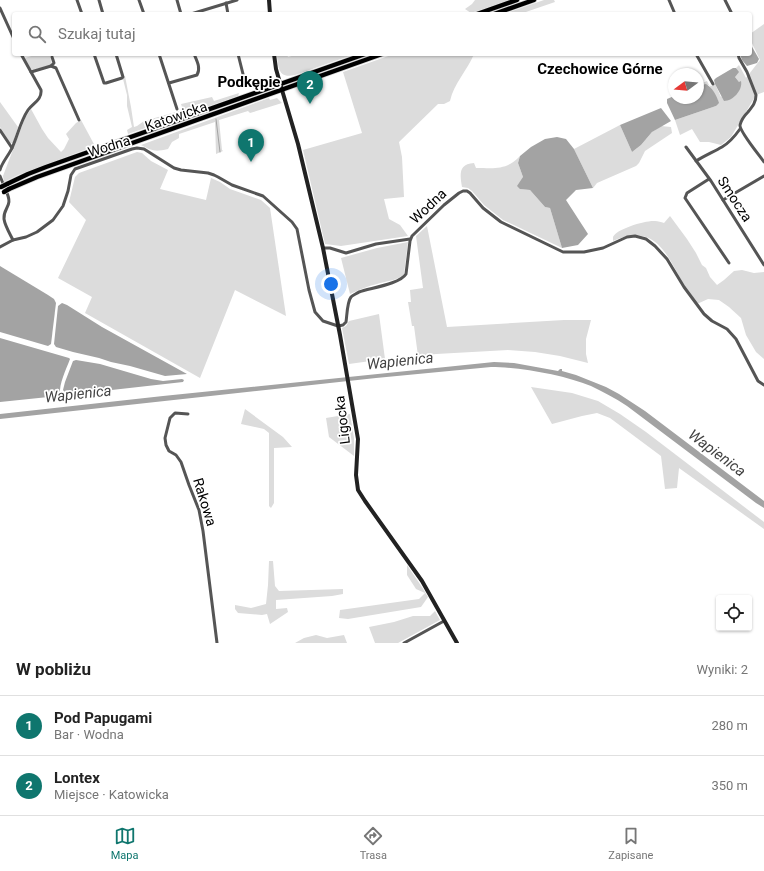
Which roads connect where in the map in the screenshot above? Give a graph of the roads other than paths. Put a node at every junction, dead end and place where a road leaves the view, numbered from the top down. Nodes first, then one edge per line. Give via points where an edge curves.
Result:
1 (77, 0) edge
2 (99, 0) edge
3 (139, 0) edge
4 (177, 0) edge
5 (237, 0) edge
6 (269, 0) edge
7 (517, 0) edge
8 (534, 0) edge
9 (669, 0) edge
10 (726, 0) edge
11 (226, 3) junction
12 (0, 8) edge
13 (81, 12) edge
14 (102, 12) edge
15 (143, 12) edge
16 (181, 12) edge
17 (197, 12) edge
18 (228, 12) edge
19 (270, 12) edge
20 (483, 12) edge
21 (500, 12) edge
22 (674, 12) edge
23 (731, 12) edge
24 (12, 35) edge
25 (22, 56) edge
26 (95, 56) edge
27 (117, 56) edge
28 (160, 56) edge
29 (195, 56) edge
30 (238, 56) edge
31 (274, 56) edge
32 (359, 56) edge
33 (376, 56) edge
34 (697, 56) edge
35 (738, 56) edge
36 (52, 57) dead end
37 (54, 63) junction
38 (51, 66) junction
39 (56, 68) junction
40 (31, 72) junction
41 (244, 78) dead end
42 (169, 83) junction
43 (280, 84) junction
44 (713, 84) dead end
45 (282, 90) junction
46 (177, 109) dead end
47 (79, 120) dead end
48 (740, 129) junction
49 (0, 130) edge
50 (686, 147) dead end
51 (12, 148) junction
52 (696, 161) junction
53 (764, 162) edge
54 (0, 170) edge
55 (0, 176) edge
56 (764, 176) edge
57 (709, 179) junction
58 (0, 187) edge
59 (2, 193) edge
60 (723, 200) junction
61 (410, 239) junction
62 (13, 240) junction
63 (0, 246) edge
64 (323, 248) junction
65 (729, 263) dead end
66 (764, 265) edge
67 (338, 326) junction
68 (764, 385) edge
69 (188, 414) dead end
70 (444, 620) junction
71 (217, 643) edge
72 (404, 643) edge
73 (457, 643) edge

1 - 13 street
2 - 14 street
3 - 15 street
4 - 16 street
5 - 11 street
6 - 19 street
7 - 20 main road
8 - 21 main road
9 - 22 street
10 - 23 street
11 - 17 street
11 - 18 street
12 - 24 street
25 - 40 street
26 - 27 street via 104,83 123,77
28 - 42 street
29 - 42 street via 199,68 197,75
30 - 41 street
31 - 43 street, Ligocka
32 - 43 main road, Katowicka
33 - 45 main road, Katowicka
34 - 44 street
35 - 48 street via 756,95
36 - 37 street
37 - 38 street
37 - 39 street
38 - 39 street
38 - 40 street
39 - 47 street
40 - 51 street via 42,94 24,116
42 - 46 street
43 - 45 street, Ligocka
43 - 58 main road, Katowicka, bridge via 28,174
45 - 59 main road, Katowicka, bridge via 37,177
45 - 64 street, Ligocka
48 - 52 street via 722,147
48 - 53 street
49 - 51 street
50 - 52 street, Smocza
51 - 54 street
52 - 57 street, Smocza
55 - 62 street via 9,195 10,201 4,220
56 - 60 street
57 - 60 street, Smocza
57 - 65 street via 687,192 685,198
60 - 66 street, Smocza
61 - 64 street via 376,244 346,253
61 - 67 street, Wodna via 404,278 352,296 346,322
61 - 68 street, Wodna via 438,210 459,193 468,191 483,208 501,222 563,252 584,252 603,248 627,237 646,239 667,259 704,314 728,329 758,381
62 - 63 street, Wodna
62 - 67 street, Wodna via 36,232 57,216 63,206 75,169 132,149 144,149 174,168 214,175 232,185 263,196 292,222 297,229 315,312 323,321
64 - 67 street, Ligocka
67 - 70 street, Ligocka via 358,439 358,490 422,581
69 - 71 street, Rakowa via 175,413 170,418 165,438 169,451 181,462 199,510
70 - 72 street
70 - 73 street, Ligocka

